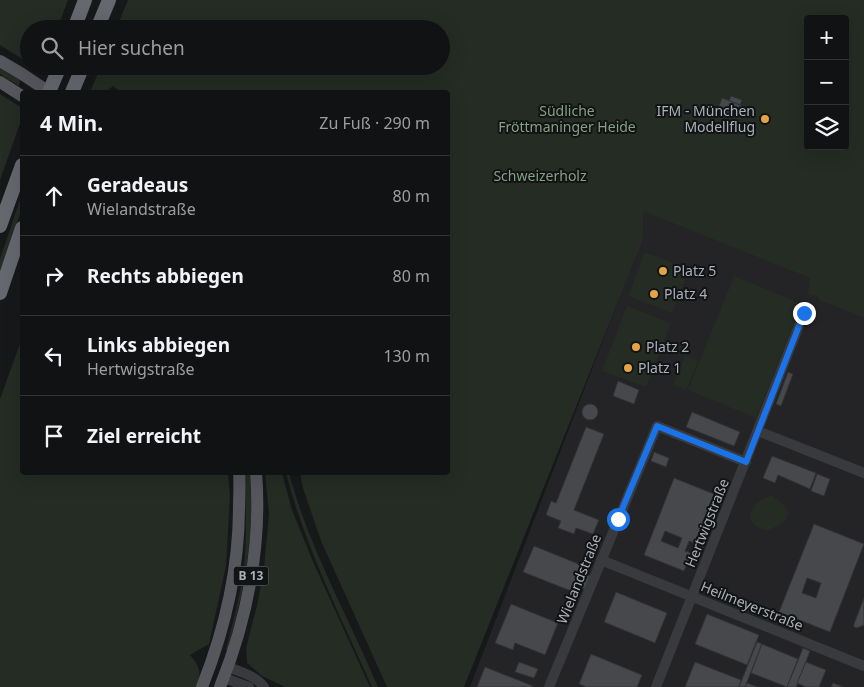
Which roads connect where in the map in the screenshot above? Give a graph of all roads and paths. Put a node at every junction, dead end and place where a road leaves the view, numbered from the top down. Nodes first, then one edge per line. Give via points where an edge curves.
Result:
1 (85, 0) edge
2 (109, 0) edge
3 (77, 20) edge
4 (101, 20) edge
5 (0, 61) edge
6 (20, 73) edge
7 (24, 75) edge
8 (56, 75) edge
9 (79, 75) edge
10 (0, 82) edge
11 (46, 90) edge
12 (50, 90) edge
13 (73, 90) edge
14 (19, 94) edge
15 (20, 171) edge
16 (0, 226) edge
17 (20, 234) edge
18 (0, 293) edge
19 (804, 313) dead end
20 (758, 431) junction
21 (746, 462) junction
22 (864, 473) edge
23 (239, 475) edge
24 (256, 475) edge
25 (602, 560) junction
26 (692, 597) junction
27 (210, 666) junction
28 (864, 666) edge
29 (224, 677) edge
30 (202, 687) edge
31 (249, 687) edge
32 (264, 687) edge
33 (549, 687) edge
34 (656, 687) edge

1 - 3 highway
2 - 4 highway
5 - 6 main road
7 - 11 main road
8 - 12 highway
9 - 13 highway
10 - 14 main road
15 - 16 highway
17 - 18 highway
19 - 20 street, Hertwigstraße
20 - 21 street, Hertwigstraße
20 - 22 street
21 - 25 street, Wielandstraße via 657,426
21 - 26 street, Hertwigstraße
23 - 27 main road, B 13 via 239,519 231,593
24 - 29 main road, B 13 via 256,539 252,572 236,644
25 - 26 street, Heilmeyerstraße
25 - 33 street, Wielandstraße
26 - 28 street, Heilmeyerstraße
26 - 34 street, Hertwigstraße
27 - 29 main road
27 - 30 main road, B 13
29 - 31 street
29 - 32 street via 241,672

